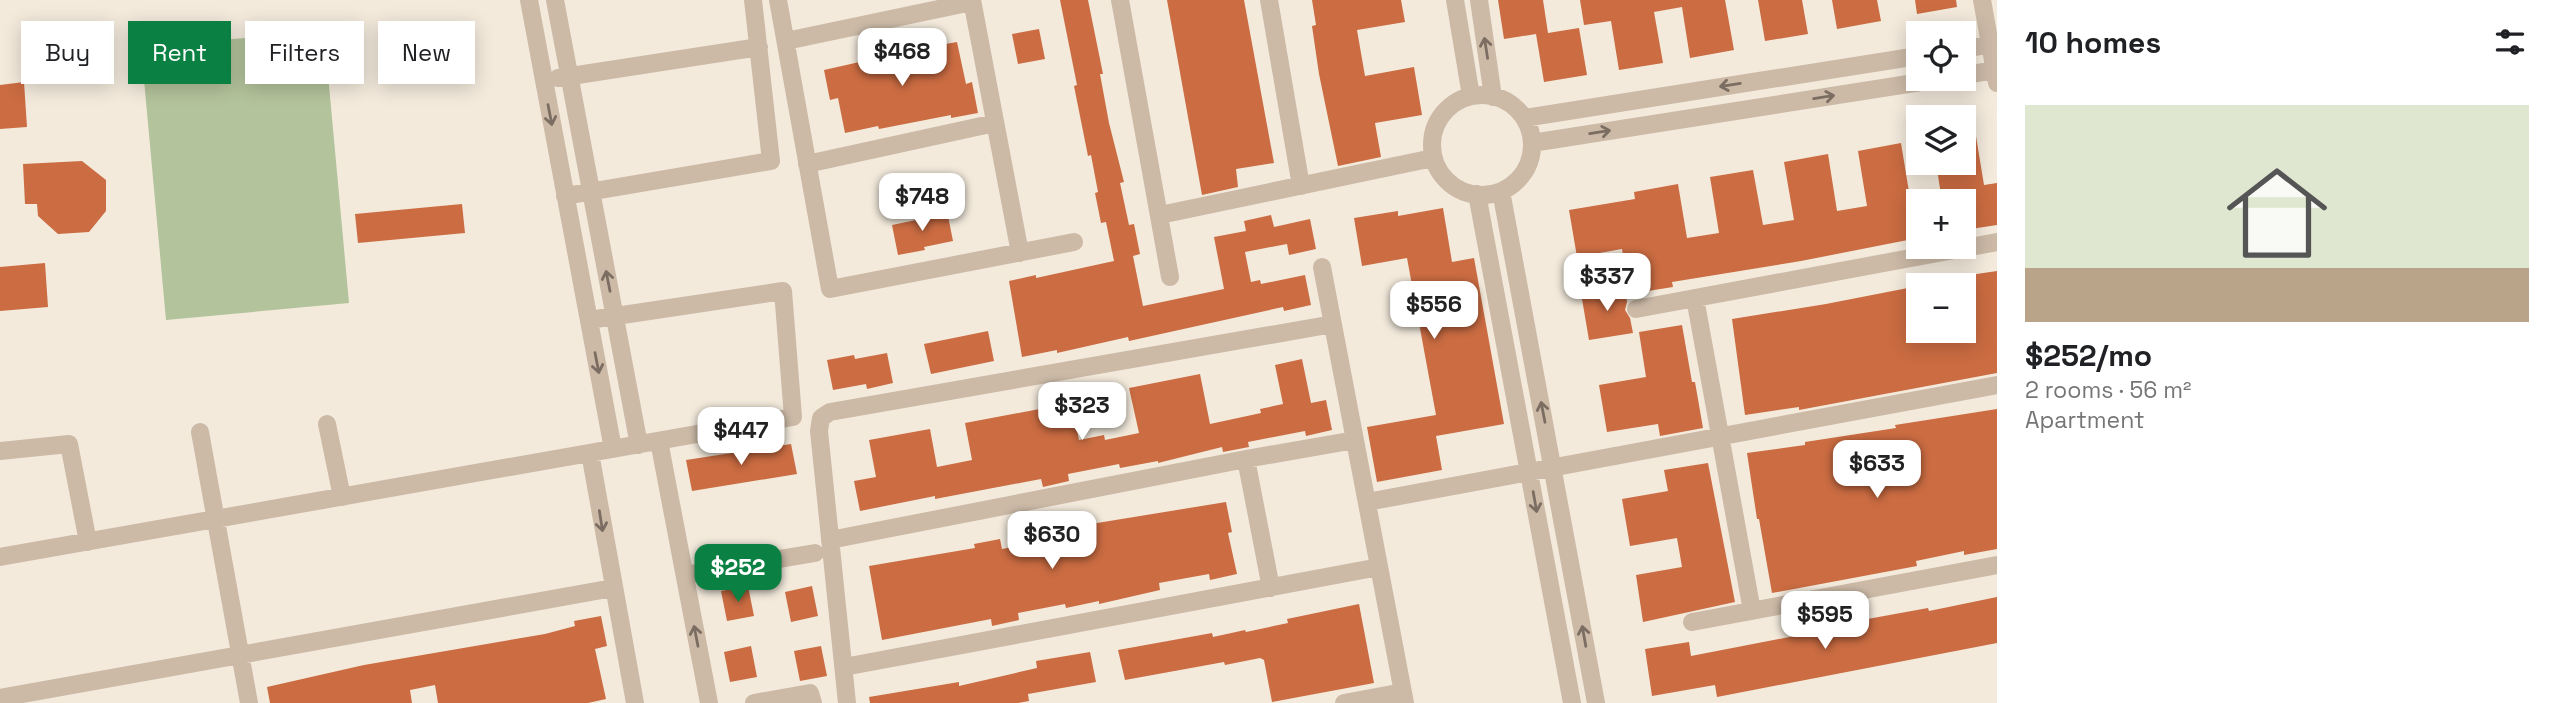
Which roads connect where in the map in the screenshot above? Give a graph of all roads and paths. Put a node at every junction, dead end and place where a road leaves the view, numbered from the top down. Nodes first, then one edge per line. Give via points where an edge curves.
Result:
1 (529, 0) edge
2 (555, 0) edge
3 (753, 0) edge
4 (778, 0) edge
5 (1120, 0) edge
6 (1269, 0) edge
7 (1455, 0) edge
8 (1479, 0) edge
9 (1982, 0) edge
10 (972, 1) edge
11 (786, 41) junction
12 (1994, 44) edge
13 (759, 47) junction
14 (1976, 47) edge
15 (1906, 58) edge
16 (1996, 74) edge
17 (1976, 75) edge
18 (570, 77) junction
19 (544, 81) junction
20 (1906, 84) edge
21 (1471, 96) junction
22 (1493, 97) junction
23 (1524, 118) junction
24 (995, 123) junction
25 (1532, 143) junction
26 (1433, 158) junction
27 (807, 163) junction
28 (1301, 186) junction
29 (1501, 191) junction
30 (591, 192) junction
31 (1477, 194) junction
32 (565, 196) junction
33 (1160, 215) junction
34 (1074, 242) dead end
35 (1997, 242) edge
36 (1020, 253) junction
37 (1322, 267) dead end
38 (1170, 277) dead end
39 (1695, 298) junction
40 (1636, 309) dead end
41 (615, 316) junction
42 (589, 320) junction
43 (1333, 324) junction
44 (1997, 386) edge
45 (327, 424) dead end
46 (200, 432) dead end
47 (1720, 436) junction
48 (1355, 440) junction
49 (659, 441) junction
50 (639, 445) junction
51 (613, 449) junction
52 (0, 451) edge
53 (590, 453) junction
54 (1246, 459) junction
55 (1554, 469) junction
56 (1530, 473) junction
57 (342, 497) junction
58 (1367, 502) junction
59 (216, 521) junction
60 (830, 540) junction
61 (88, 542) junction
62 (816, 553) dead end
63 (0, 558) edge
64 (1997, 565) edge
65 (1379, 568) junction
66 (685, 575) junction
67 (1271, 588) junction
68 (612, 589) junction
69 (1752, 611) junction
70 (1692, 622) dead end
71 (240, 655) junction
72 (844, 667) junction
73 (1404, 697) edge
74 (0, 698) edge
75 (811, 698) edge
76 (249, 703) edge
77 (635, 703) edge
78 (709, 703) edge
79 (754, 703) edge
80 (847, 703) edge
81 (1344, 703) edge
82 (1572, 703) edge
83 (1596, 703) edge

1 - 19 street
2 - 18 street
3 - 13 street
4 - 11 street
5 - 33 street
6 - 28 street
7 - 21 street
22 -> 8 street
9 - 12 street
10 - 11 street
10 - 24 street
11 - 27 street
12 - 14 street
12 - 16 street
13 - 18 street
13 - 30 street via 771,161
15 -> 23 street
16 - 17 street
18 - 19 street
18 - 30 street
19 -> 32 street
25 -> 20 street
21 - 22 street
21 - 26 street via 1457,102 1438,123
22 - 23 street
23 - 25 street
24 - 27 street
24 - 36 street
25 - 29 street via 1524,172
26 - 28 street
26 - 31 street via 1447,180
27 - 36 street via 830,289
28 - 33 street
29 - 31 street
55 -> 29 street
30 - 32 street
41 -> 30 street
31 - 56 street
32 - 42 street
33 - 38 street
34 - 36 street
35 - 39 street
37 - 43 street
39 - 40 street
39 - 47 street
41 - 42 street
41 - 49 street via 783,291 793,417
41 - 50 street
42 -> 51 street
43 - 48 street
43 - 60 street via 830,412 821,418 819,431
44 - 47 street
45 - 57 street
46 - 59 street
47 - 55 street
47 - 69 street
48 - 54 street
48 - 58 street
49 - 50 street
49 - 66 street
50 - 51 street
51 - 53 street
52 - 61 street via 69,444
53 - 57 street
53 -> 68 street
54 - 60 street
54 - 67 street
55 - 56 street
83 -> 55 street
56 - 58 street
56 -> 82 street
57 - 59 street
58 - 65 street
59 - 61 street
59 - 71 street
60 - 72 street
61 - 63 street
62 - 66 street
64 - 69 street
65 - 67 street
65 - 73 street
78 -> 66 street
67 - 72 street
68 - 71 street
68 - 77 street
69 - 70 street
71 - 74 street
71 - 76 street
72 - 80 street
73 - 81 street
75 - 79 street

